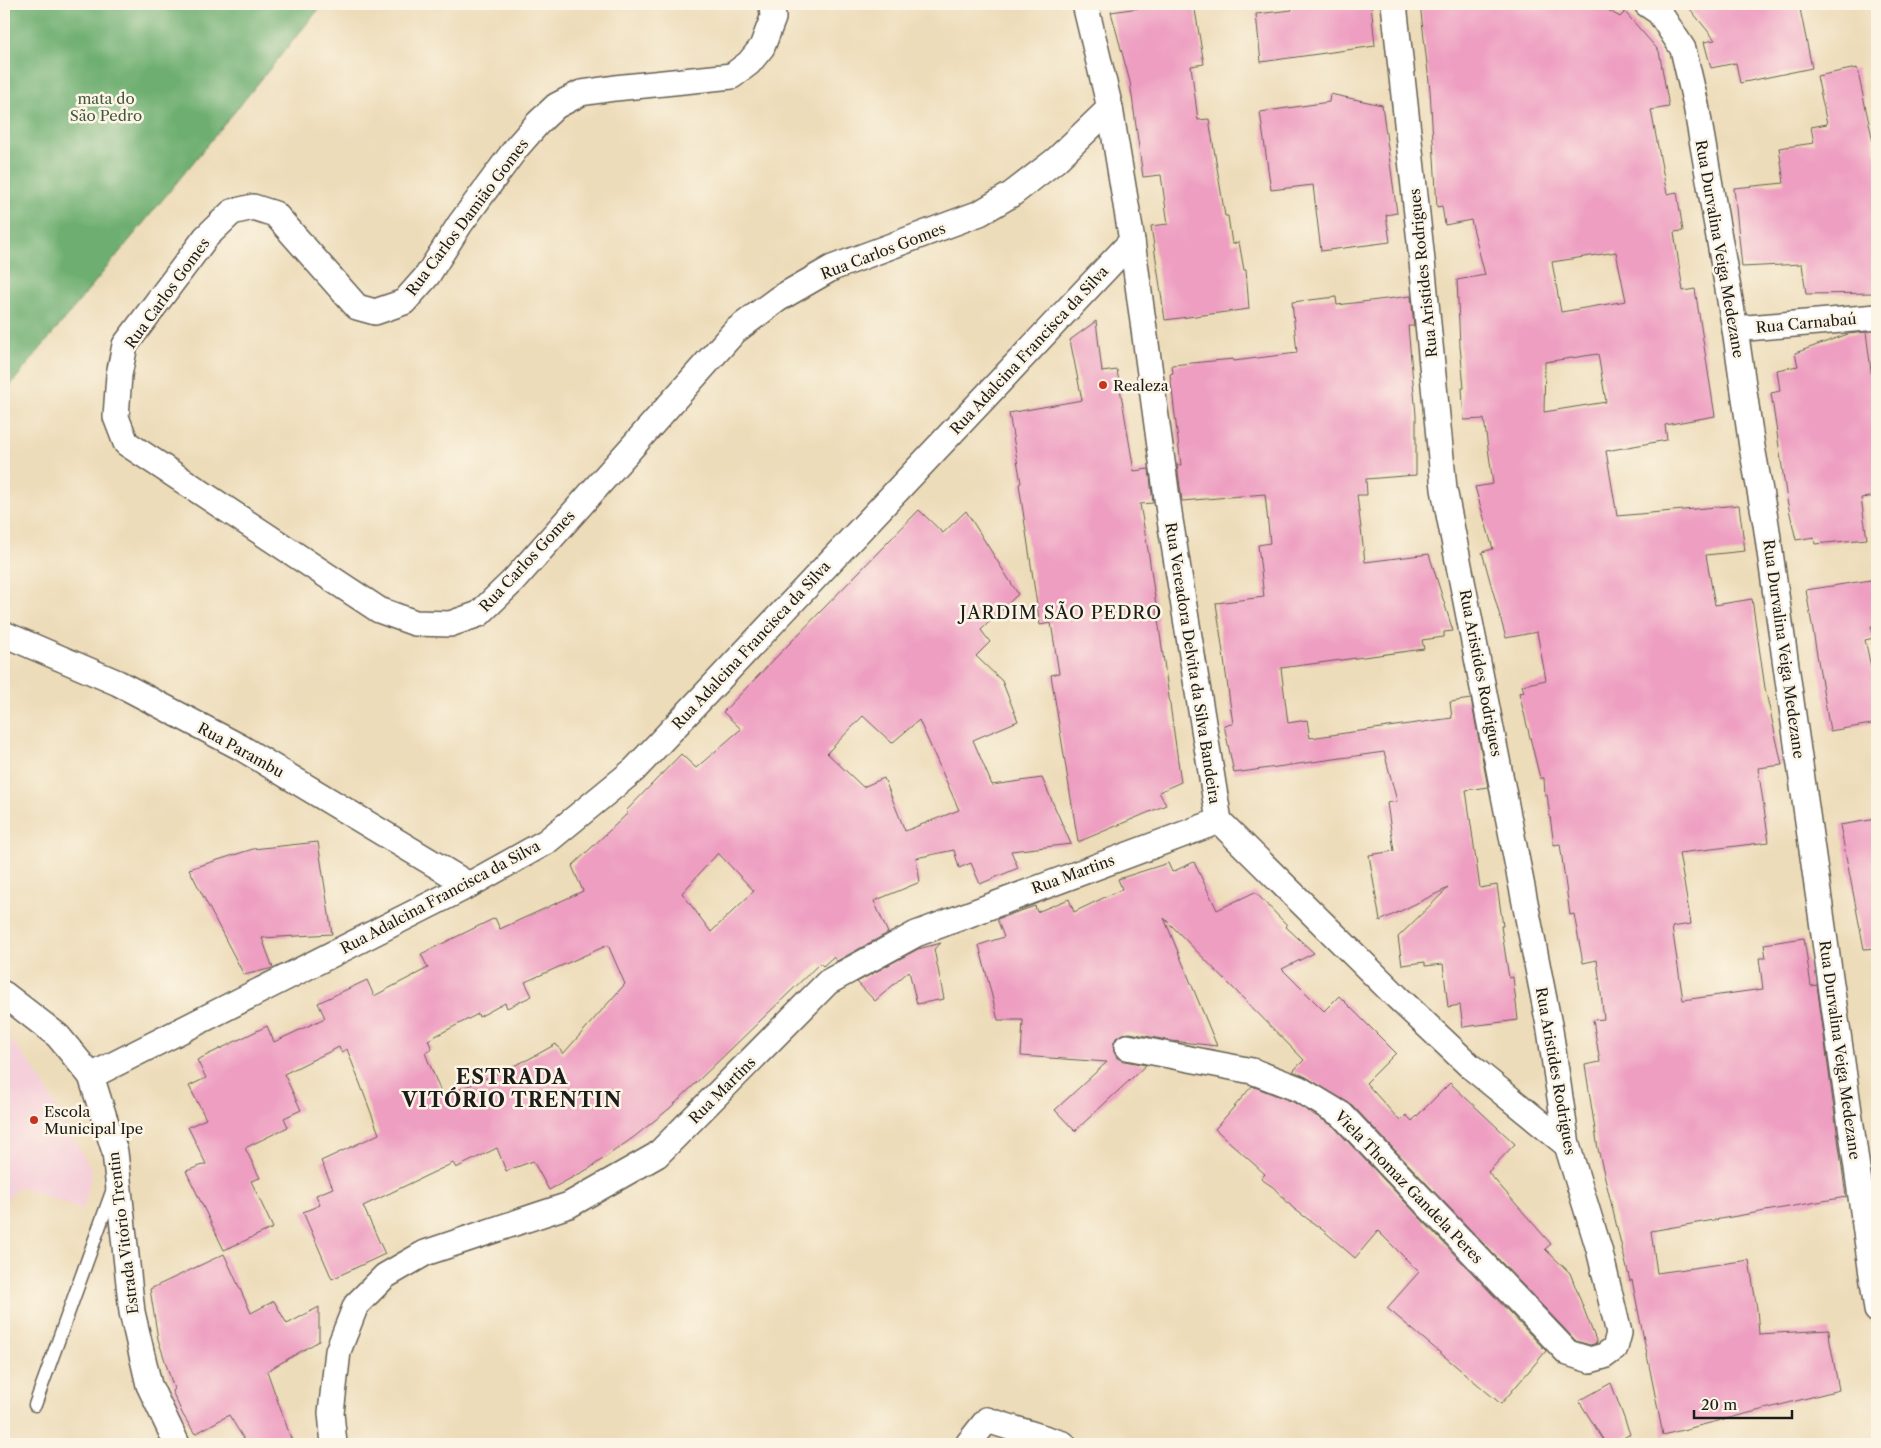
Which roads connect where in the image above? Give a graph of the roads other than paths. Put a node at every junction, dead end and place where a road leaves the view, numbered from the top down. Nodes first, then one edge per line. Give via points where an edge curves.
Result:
1 (772, 4) edge
2 (1085, 4) edge
3 (1394, 4) edge
4 (1647, 4) edge
5 (1110, 108) junction
6 (1132, 242) junction
7 (326, 274) joint
8 (1877, 317) edge
9 (1735, 329) junction
10 (4, 634) edge
11 (1219, 821) junction
12 (469, 885) junction
13 (4, 994) edge
14 (1127, 1047) dead end
15 (91, 1076) junction
16 (1568, 1145) junction
17 (118, 1177) junction
18 (1877, 1310) edge
19 (1619, 1333) joint
20 (35, 1405) dead end
21 (177, 1444) edge
22 (334, 1444) edge
23 (968, 1444) edge
24 (1063, 1444) edge

1 - 7 street, Rua Carlos Damião Gomes via 773,18 762,47 732,76 581,93 556,106 517,147 460,224 427,276 404,302 375,312 357,307
2 - 5 street
3 - 16 street, Rua Aristides Rodrigues via 1444,489 1546,1011
4 - 9 street, Rua Durvalina Veiga Medezane via 1658,12 1683,48
5 - 6 street
5 - 7 street, Rua Carlos Gomes via 1056,160 1012,194 980,213 832,268 778,299 735,331 514,580 479,614 450,624 415,623 379,610 126,443 116,417 125,345 206,237 232,212 253,207 275,214
6 - 11 street, Rua Vereadora Delvita da Silva Bandeira via 1170,520
6 - 12 street, Rua Adalcina Francisca da Silva via 634,770 546,842
8 - 9 street, Rua Carnabaú
9 - 18 street, Rua Durvalina Veiga Medezane
10 - 12 street, Rua Parambu via 118,683 240,748
11 - 16 street, Rua Vereadora Delvita da Silva Bandeira via 1396,997 1457,1053
11 - 22 street, Rua Martins via 916,934 828,982 657,1155 569,1205 426,1253 385,1276 356,1305 338,1351 331,1413
12 - 15 street, Rua Adalcina Francisca da Silva
13 - 15 street, Estrada Vitório Trentin via 58,1036
14 - 19 street, Viela Thomaz Gandela Peres via 1252,1071 1298,1088 1342,1115 1568,1353 1590,1360 1604,1356 1615,1348
15 - 17 street, Estrada Vitório Trentin via 115,1152
16 - 19 street, Rua Aristides Rodrigues via 1599,1249
17 - 20 lane
17 - 21 street, Estrada Vitório Trentin via 132,1312 149,1385
23 - 24 street via 987,1420

